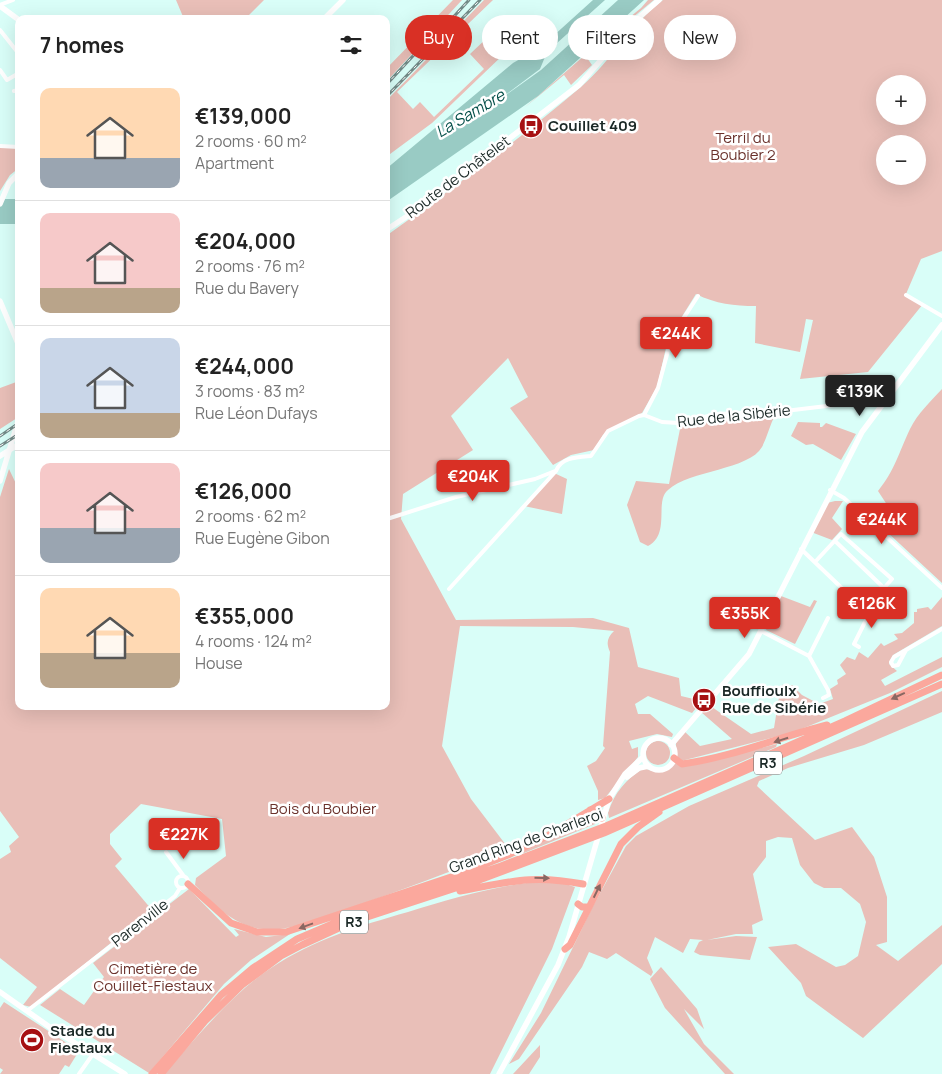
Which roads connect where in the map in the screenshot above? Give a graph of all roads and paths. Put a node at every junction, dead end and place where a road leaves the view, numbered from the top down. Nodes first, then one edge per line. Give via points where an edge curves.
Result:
1 (13, 0) edge
2 (343, 0) edge
3 (659, 0) edge
4 (0, 5) edge
5 (328, 15) edge
6 (15, 17) edge
7 (0, 30) edge
8 (15, 49) edge
9 (0, 70) edge
10 (15, 75) edge
11 (0, 146) edge
12 (15, 147) edge
13 (15, 177) edge
14 (0, 204) edge
15 (390, 227) edge
16 (906, 295) dead end
17 (698, 296) dead end
18 (0, 301) edge
19 (942, 316) edge
20 (942, 325) edge
21 (15, 336) edge
22 (885, 399) junction
23 (644, 415) junction
24 (15, 431) edge
25 (15, 447) edge
26 (0, 456) edge
27 (556, 471) junction
28 (0, 481) edge
29 (830, 490) junction
30 (390, 518) edge
31 (835, 541) junction
32 (801, 550) junction
33 (815, 562) junction
34 (942, 588) edge
35 (449, 589) dead end
36 (903, 604) dead end
37 (869, 614) junction
38 (828, 618) dead end
39 (942, 629) edge
40 (761, 631) junction
41 (858, 647) dead end
42 (906, 650) dead end
43 (808, 656) junction
44 (942, 675) edge
45 (942, 684) edge
46 (823, 698) dead end
47 (845, 721) junction
48 (671, 744) junction
49 (643, 757) junction
50 (674, 758) junction
51 (649, 766) junction
52 (620, 783) junction
53 (609, 799) junction
54 (590, 810) junction
55 (661, 810) junction
56 (602, 818) junction
57 (605, 830) junction
58 (591, 835) junction
59 (166, 852) dead end
60 (183, 875) junction
61 (188, 884) junction
62 (583, 884) junction
63 (180, 888) junction
64 (445, 892) junction
65 (368, 904) junction
66 (578, 904) junction
67 (589, 908) junction
68 (344, 919) junction
69 (565, 949) junction
70 (0, 992) edge
71 (27, 1011) junction
72 (93, 1054) junction
73 (79, 1074) edge
74 (125, 1074) edge
75 (152, 1074) edge
76 (160, 1074) edge
77 (499, 1074) edge

1 - 4 street
2 - 5 street
3 - 15 street, Route de Châtelet via 636,20 579,85
4 - 6 street
7 - 8 street
9 - 10 street via 7,80
11 - 12 street
13 - 14 street
16 - 19 street
17 - 23 street via 672,336 658,388
18 - 21 street
20 - 22 street
22 - 23 street, Rue de la Sibérie via 717,414 678,423 662,422
22 - 29 street via 862,432
23 - 27 street via 608,432 591,456 566,460 558,465
24 - 28 street
25 - 26 street
27 - 30 street
27 - 35 street
29 - 32 street
29 - 34 street via 844,498
31 - 31 street via 884,588 892,579 842,534
31 - 33 street
32 - 33 street
32 - 40 street
33 - 37 street
36 - 37 street via 900,611
37 - 41 street via 854,644
38 - 43 street
39 - 42 street
40 - 43 street
40 - 48 street via 749,654
43 - 46 street via 828,690 829,695
44 -> 47 highway, Grand Ring de Charleroi / R3
45 - 55 highway, Grand Ring de Charleroi / R3
47 -> 50 highway via 707,760 682,764
47 - 57 highway, Grand Ring de Charleroi / R3
48 - 49 street via 662,739 652,740 644,747
48 - 50 street
49 - 51 street
49 - 52 street
50 - 51 street via 664,769
51 - 52 street via 639,768
52 - 53 street
53 - 54 highway
53 - 56 street
54 - 56 highway
54 - 65 highway via 508,855
55 - 57 highway, Grand Ring de Charleroi / R3
67 -> 55 highway via 621,844
56 - 62 street
57 - 58 highway, Grand Ring de Charleroi / R3
58 - 64 highway, Grand Ring de Charleroi / R3
58 - 68 highway, Grand Ring de Charleroi / R3
59 - 60 street
60 - 61 street via 188,878
60 - 63 street, Parenville via 176,880
61 - 63 street, Parenville
65 -> 61 highway via 294,930 257,932 231,923
64 -> 62 highway via 530,878
62 - 66 street
63 - 71 street, Parenville via 175,896
64 - 76 highway, Grand Ring de Charleroi / R3 via 330,931 280,956 225,1001
65 - 68 highway
66 - 67 highway
66 - 69 street
67 - 69 highway
68 - 75 highway, Grand Ring de Charleroi / R3 via 297,939 237,981 201,1016
69 - 77 street
70 - 71 street
71 - 72 street
72 - 73 street
72 - 74 street

